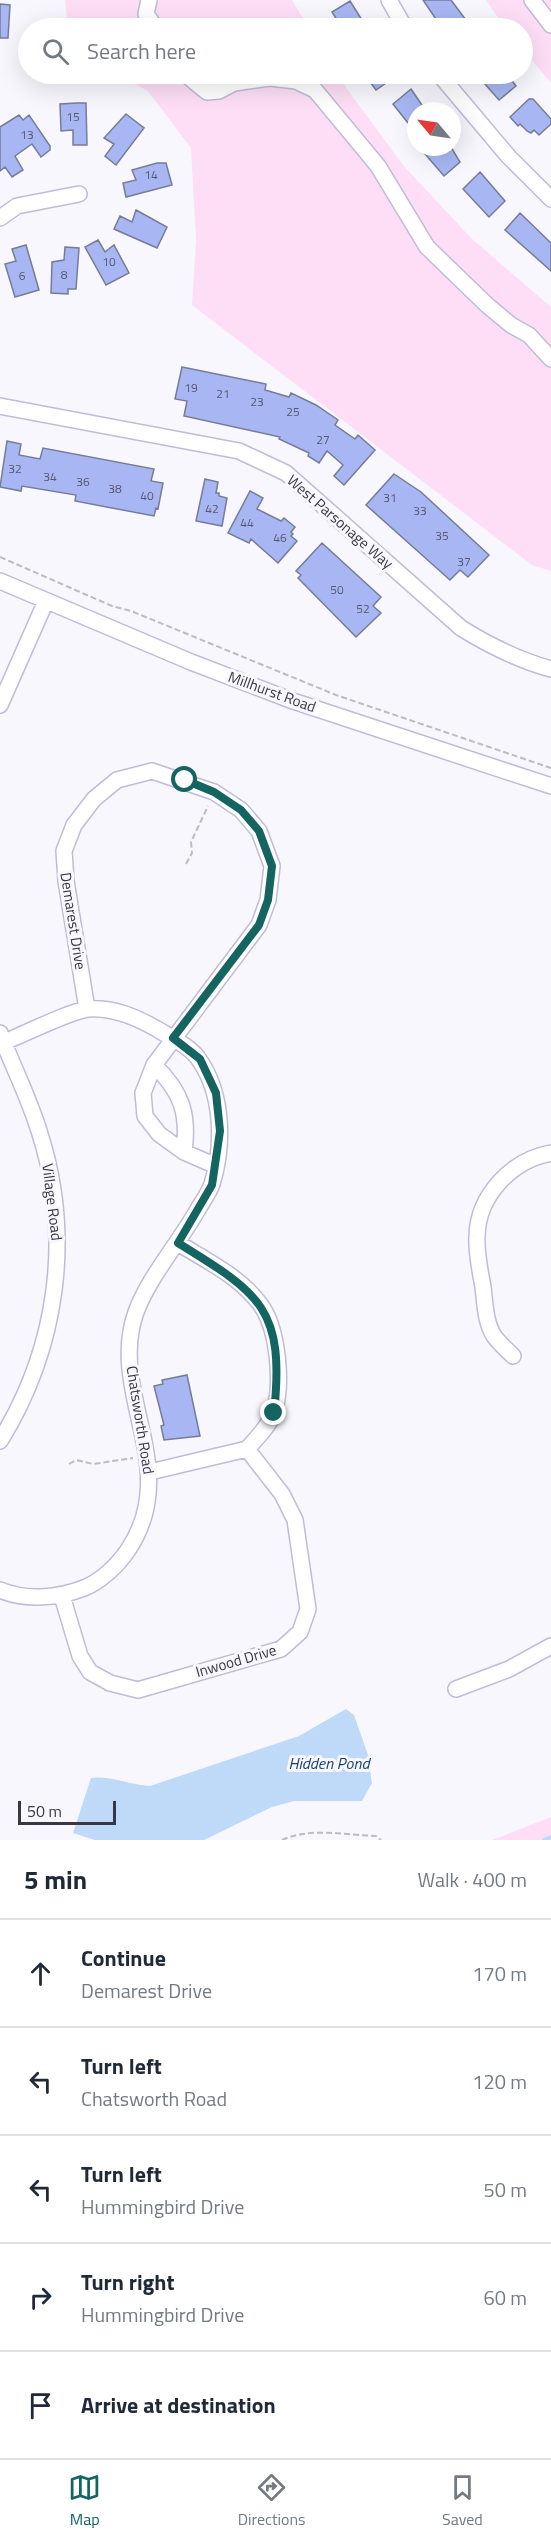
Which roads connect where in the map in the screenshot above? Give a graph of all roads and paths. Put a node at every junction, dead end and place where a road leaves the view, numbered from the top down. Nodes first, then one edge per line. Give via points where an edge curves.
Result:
1 (149, 0) edge
2 (389, 0) edge
3 (532, 0) edge
4 (149, 18) edge
5 (399, 18) edge
6 (551, 25) edge
7 (197, 84) edge
8 (232, 84) edge
9 (303, 84) edge
10 (447, 84) edge
11 (80, 194) dead end
12 (551, 199) edge
13 (0, 218) edge
14 (551, 360) edge
15 (0, 406) edge
16 (0, 557) edge
17 (0, 581) edge
18 (46, 601) junction
19 (551, 669) edge
20 (0, 705) edge
21 (551, 768) edge
22 (551, 786) edge
23 (214, 792) junction
24 (186, 864) dead end
25 (87, 1009) junction
26 (173, 1038) junction
27 (1, 1040) edge
28 (154, 1065) junction
29 (184, 1152) junction
30 (551, 1153) edge
31 (216, 1166) junction
32 (178, 1243) junction
33 (513, 1356) dead end
34 (0, 1441) edge
35 (247, 1449) junction
36 (148, 1456) junction
37 (69, 1464) dead end
38 (150, 1472) junction
39 (0, 1590) edge
40 (62, 1596) junction
41 (551, 1646) edge
42 (456, 1689) dead end
43 (282, 1840) edge
44 (381, 1840) edge

1 - 4 street
2 - 5 street
3 - 6 street
7 - 8 street via 207,92
9 - 14 street via 315,90 378,165 428,246 511,326 529,335
10 - 12 street via 501,148
11 - 13 street via 17,206
15 - 19 street, West Parsonage Way via 239,451 286,473 461,628 493,647
16 - 21 path via 336,695
17 - 18 street, Millhurst Road
18 - 20 street
18 - 22 street, Millhurst Road via 293,701
23 - 24 path via 191,842 192,853
23 - 25 street, Demarest Drive via 152,771 117,780 94,799 74,825 64,851 66,881
23 - 26 street, Demarest Drive via 241,810 259,831 272,866 268,900 259,925
25 - 26 street, Chatsworth Road via 134,1015
25 - 27 street, Chatsworth Road
26 - 28 street, Demarest Drive
26 - 31 street, Chatsworth Road via 200,1059 216,1093 220,1131
27 - 34 street, Village Road via 49,1163 58,1256 55,1291 39,1359 14,1419
28 - 29 street via 171,1081 183,1106 188,1126
28 - 29 street, Demarest Drive via 143,1093 145,1116 159,1134
29 - 31 street, Demarest Drive
30 - 33 street via 526,1160 510,1171 479,1217 478,1255 488,1322 494,1336
31 - 32 street, Chatsworth Road via 212,1185
32 - 35 street via 235,1278 261,1305 275,1337 274,1413
32 - 36 street, Chatsworth Road via 136,1313 130,1346 131,1377
35 - 38 street
35 - 40 street, Inwood Drive via 282,1494 295,1520 308,1609 300,1632 281,1649 138,1689 110,1683 90,1672 80,1656
36 - 37 path via 93,1464 75,1460
36 - 38 street, Chatsworth Road
38 - 40 street, Chatsworth Road via 147,1509 136,1539 121,1560 90,1586
39 - 40 street, Chatsworth Road via 10,1594
41 - 42 street via 509,1669
43 - 44 path via 324,1832 376,1836

